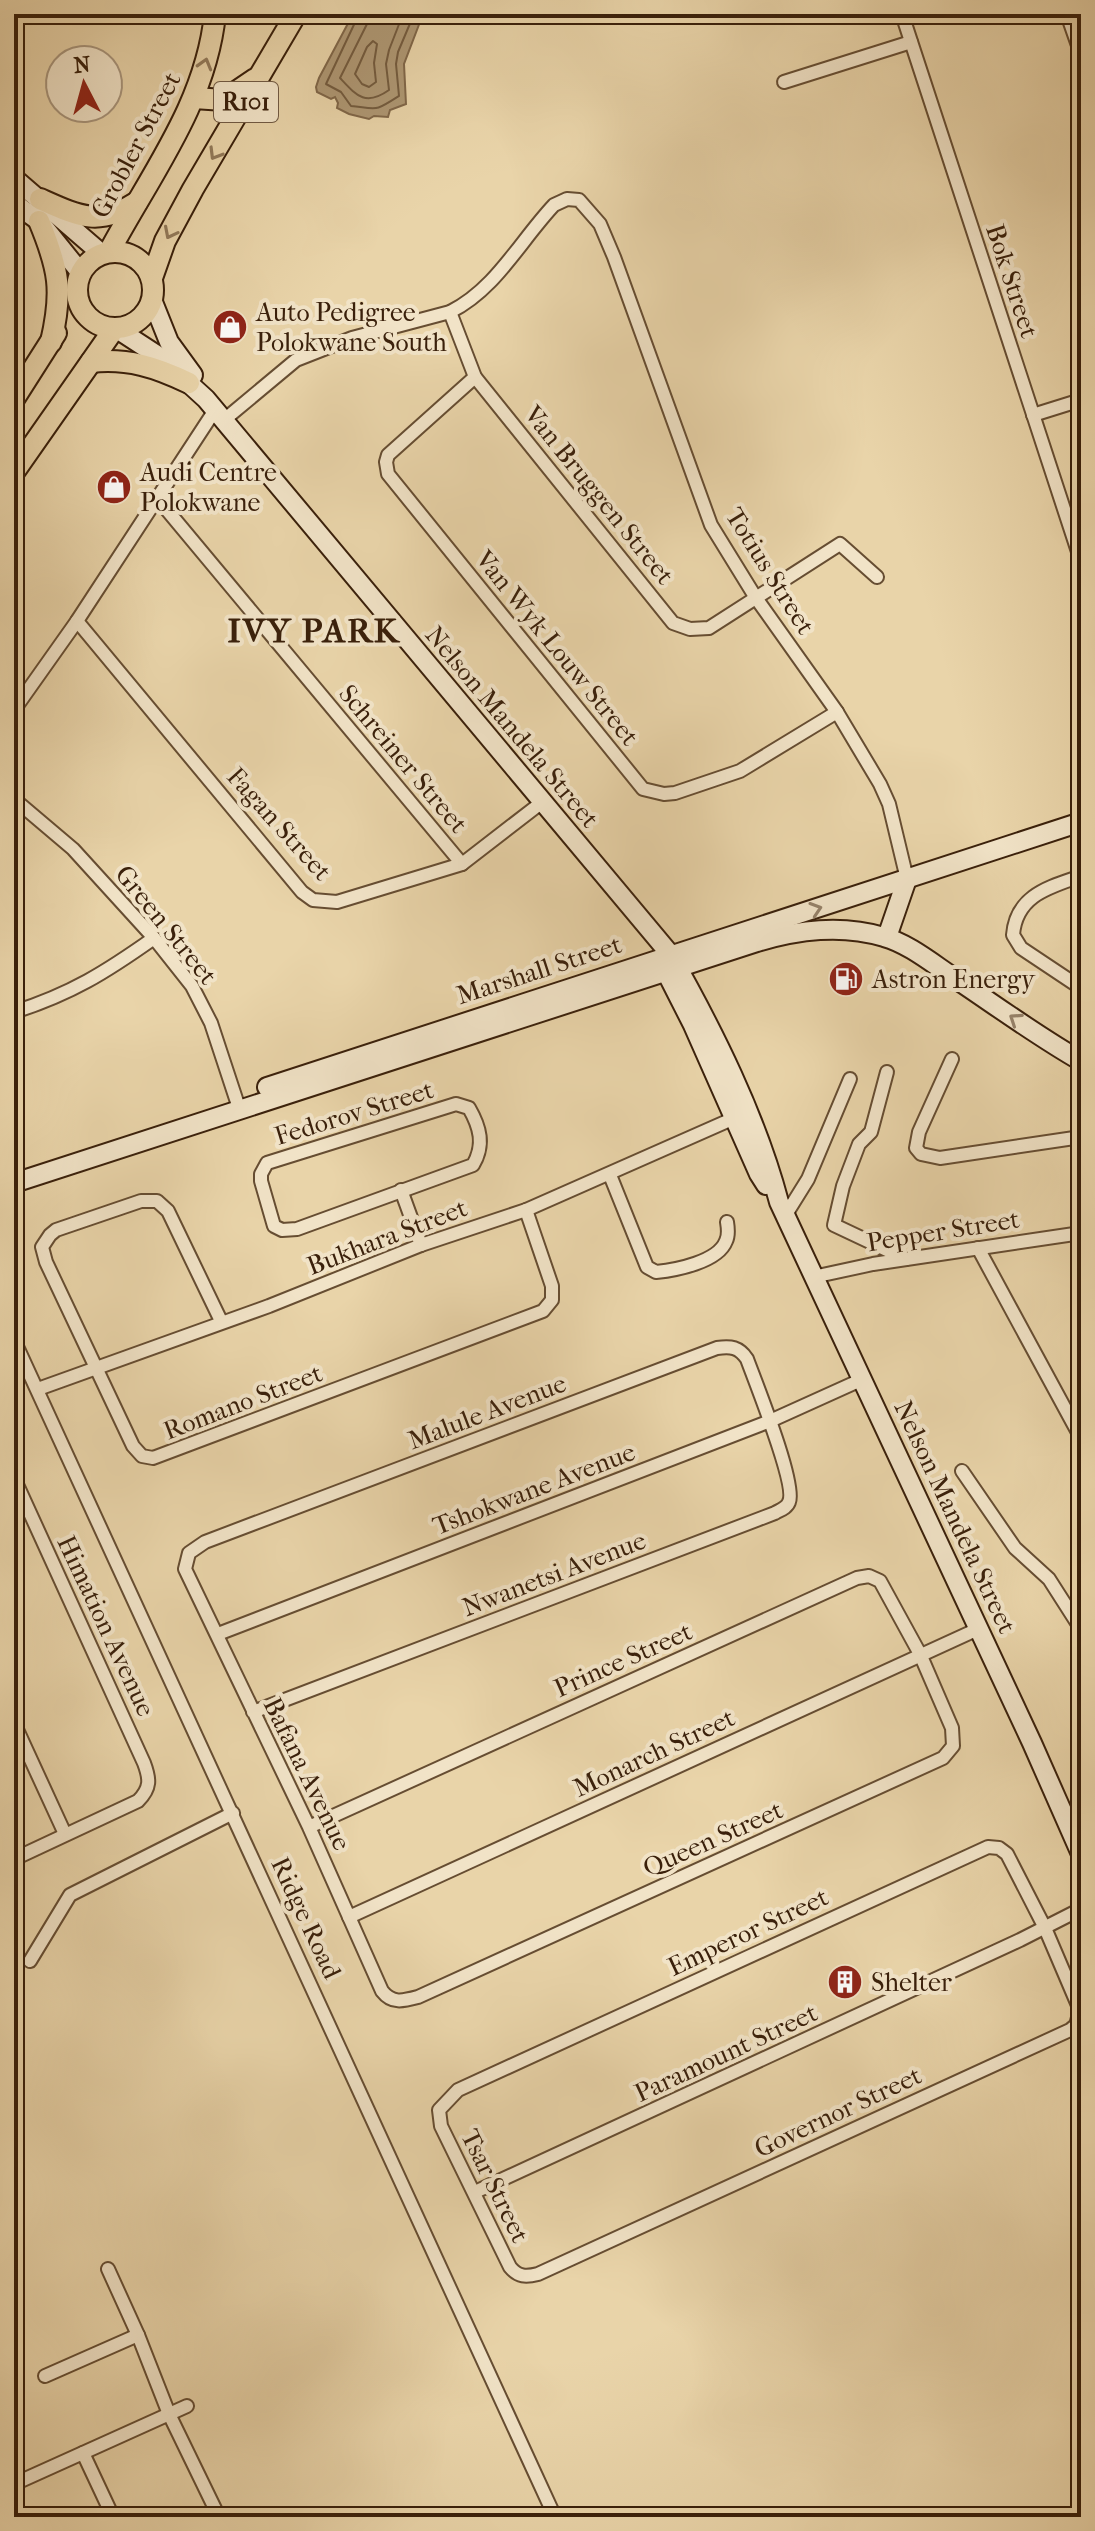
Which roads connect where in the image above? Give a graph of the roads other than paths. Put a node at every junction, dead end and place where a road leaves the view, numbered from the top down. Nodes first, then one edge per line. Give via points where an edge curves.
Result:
1 (215, 14) edge
2 (296, 14) edge
3 (902, 14) edge
4 (1067, 14) edge
5 (911, 42) junction
6 (1081, 54) edge
7 (264, 71) junction
8 (784, 82) dead end
9 (194, 98) junction
10 (14, 178) edge
11 (40, 199) junction
12 (138, 202) junction
13 (14, 203) edge
14 (39, 221) junction
15 (105, 253) junction
16 (81, 273) junction
17 (152, 278) junction
18 (78, 300) junction
19 (153, 302) junction
20 (450, 312) junction
21 (116, 329) junction
22 (51, 342) junction
23 (91, 362) junction
24 (475, 377) junction
25 (189, 383) junction
26 (14, 399) edge
27 (1081, 400) edge
28 (215, 409) junction
29 (1033, 415) junction
30 (14, 472) edge
31 (157, 498) junction
32 (1081, 561) edge
33 (877, 577) dead end
34 (756, 598) junction
35 (77, 621) junction
36 (14, 710) edge
37 (837, 712) junction
38 (14, 799) edge
39 (541, 803) junction
40 (1081, 822) edge
41 (462, 864) junction
42 (1081, 876) edge
43 (907, 879) junction
44 (887, 937) junction
45 (154, 938) junction
46 (666, 959) junction
47 (1081, 988) edge
48 (14, 1012) edge
49 (952, 1059) dead end
50 (1081, 1061) edge
51 (887, 1072) dead end
52 (850, 1079) dead end
53 (238, 1103) junction
54 (740, 1116) junction
55 (1081, 1137) edge
56 (14, 1171) edge
57 (610, 1175) junction
58 (14, 1183) edge
59 (401, 1190) junction
60 (782, 1209) junction
61 (526, 1210) junction
62 (727, 1222) dead end
63 (1081, 1233) edge
64 (421, 1245) junction
65 (978, 1248) junction
66 (906, 1259) junction
67 (813, 1277) junction
68 (221, 1321) junction
69 (14, 1340) edge
70 (96, 1369) junction
71 (863, 1379) junction
72 (38, 1389) junction
73 (770, 1421) junction
74 (1081, 1438) edge
75 (962, 1471) dead end
76 (14, 1478) edge
77 (185, 1561) joint
78 (978, 1629) junction
79 (1081, 1629) edge
80 (218, 1634) junction
81 (920, 1654) junction
82 (253, 1712) junction
83 (14, 1723) edge
84 (233, 1813) junction
85 (309, 1827) junction
86 (65, 1834) junction
87 (1081, 1854) edge
88 (14, 1859) edge
89 (1081, 1909) edge
90 (349, 1917) junction
91 (1045, 1928) junction
92 (30, 1961) dead end
93 (395, 2001) joint
94 (439, 2110) joint
95 (475, 2192) junction
96 (108, 2269) dead end
97 (521, 2276) joint
98 (138, 2335) junction
99 (45, 2376) dead end
100 (187, 2406) dead end
101 (169, 2414) junction
102 (83, 2453) junction
103 (14, 2484) edge
104 (113, 2517) edge
105 (219, 2517) edge
106 (555, 2517) edge

9 -> 1 main road, Grobler Street / R101
2 - 7 main road, R101
3 - 5 street, Bok Street
4 - 6 street
5 - 8 street
5 - 29 street, Bok Street
7 - 9 main road via 231,97
7 -> 17 main road, R101 via 165,241
9 - 12 main road, Grobler Street / R101
10 - 11 street
11 - 12 main road via 74,214 103,217
11 - 15 street
12 - 15 main road, Grobler Street / R101
13 - 14 street
14 - 16 street
14 - 22 main road via 58,282
15 - 16 main road, R101
15 - 17 main road via 132,256
16 - 18 main road
17 - 19 main road, R101
18 - 21 main road via 87,317
18 - 22 main road
19 - 21 main road via 143,318
19 - 28 street, Nelson Mandela Street via 169,342
20 - 24 street, Van Bruggen Street
20 - 28 street via 352,338 296,360
20 - 34 street, Totius Street via 485,289 554,205 573,198 585,205 600,224 711,525
21 - 23 main road
21 - 25 street, Nelson Mandela Street
22 - 26 main road
23 - 25 main road via 145,365
23 - 30 main road
24 - 34 street, Van Bruggen Street via 673,623 709,628
24 - 37 street, Van Wyk Louw Street via 388,455 388,474 643,789 675,793 740,771
25 - 28 street, Nelson Mandela Street
27 - 29 street
28 - 31 street
28 - 39 street, Nelson Mandela Street
29 - 32 street, Bok Street
31 - 35 street
31 - 41 street, Schreiner Street
33 - 34 street, Van Bruggen Street via 840,544
34 - 37 street, Totius Street
35 - 36 street
35 - 41 street, Fagan Street via 313,900 337,902
37 - 43 street, Totius Street via 885,794
38 - 45 street, Green Street via 73,849
39 - 41 street, Fagan Street
39 - 46 street, Nelson Mandela Street
40 - 43 street, Marshall Street
42 - 47 street via 1036,893 1017,919 1013,935 1021,948
43 - 44 street
46 -> 43 street, Marshall Street
44 - 46 street via 825,929
50 -> 44 street
45 - 48 street via 87,983
45 - 53 street, Green Street via 206,1009
46 - 53 street, Marshall Street
46 - 54 street, Nelson Mandela Street
49 - 55 street via 919,1132 916,1148 921,1154 940,1158
51 - 66 street via 871,1132 859,1144 834,1225
52 - 60 street via 808,1179
53 - 56 street, Marshall Street
53 - 58 street, Marshall Street
54 - 57 street, Bukhara Street
54 - 60 street, Nelson Mandela Street via 771,1170
57 - 61 street, Bukhara Street
57 - 62 street via 647,1267 656,1272 721,1250
59 - 59 street, Fedorov Street via 288,1230 274,1226 261,1174 267,1163 456,1104 469,1108 482,1143 473,1165
59 - 64 street
60 - 67 street, Nelson Mandela Street
61 - 64 street, Bukhara Street
61 - 70 street, Romano Street via 552,1286 552,1300 543,1311 166,1455 153,1458 137,1452
63 - 65 street, Pepper Street
64 - 68 street, Bukhara Street
65 - 66 street, Pepper Street
65 - 74 street
66 - 67 street, Pepper Street
67 - 71 street, Nelson Mandela Street
68 - 70 street, Bukhara Street
68 - 70 street, Romano Street via 168,1211 157,1201 141,1201 56,1230 42,1254
69 - 72 street, Ridge Road
70 - 72 street, Bukhara Street
71 - 73 street, Tshokwane Avenue
71 - 78 street, Nelson Mandela Street
72 - 84 street, Ridge Road
73 - 77 street, Malule Avenue via 741,1350 717,1348 205,1542
73 - 80 street, Tshokwane Avenue
73 - 82 street, Nwanetsi Avenue via 790,1493 787,1506 775,1513
75 - 79 street via 1015,1548 1049,1579
76 - 86 street, Himation Avenue via 149,1783 138,1801
77 - 80 street, Bafana Avenue
78 - 81 street, Monarch Street
78 - 87 street, Nelson Mandela Street
80 - 82 street, Bafana Avenue
81 - 85 street, Prince Street via 880,1581 857,1578
81 - 90 street, Monarch Street
81 - 93 street, Queen Street via 952,1728 953,1746 943,1758 418,1997
82 - 85 street, Bafana Avenue
83 - 86 street
84 - 92 street via 70,1895
84 - 106 street, Ridge Road
85 - 90 street, Bafana Avenue
86 - 88 street
89 - 91 street, Paramount Street
90 - 93 street, Bafana Avenue via 382,1991
91 - 94 street, Emperor Street via 1007,1854 988,1847 458,2090
91 - 95 street, Paramount Street
91 - 97 street, Governor Street via 1080,2010 1070,2030 538,2274
94 - 95 street, Tsar Street via 441,2126
95 - 97 street, Tsar Street via 510,2267
96 - 98 street
98 - 99 street
98 - 101 street
100 - 101 street
101 - 102 street
101 - 105 street
102 - 103 street
102 - 104 street

